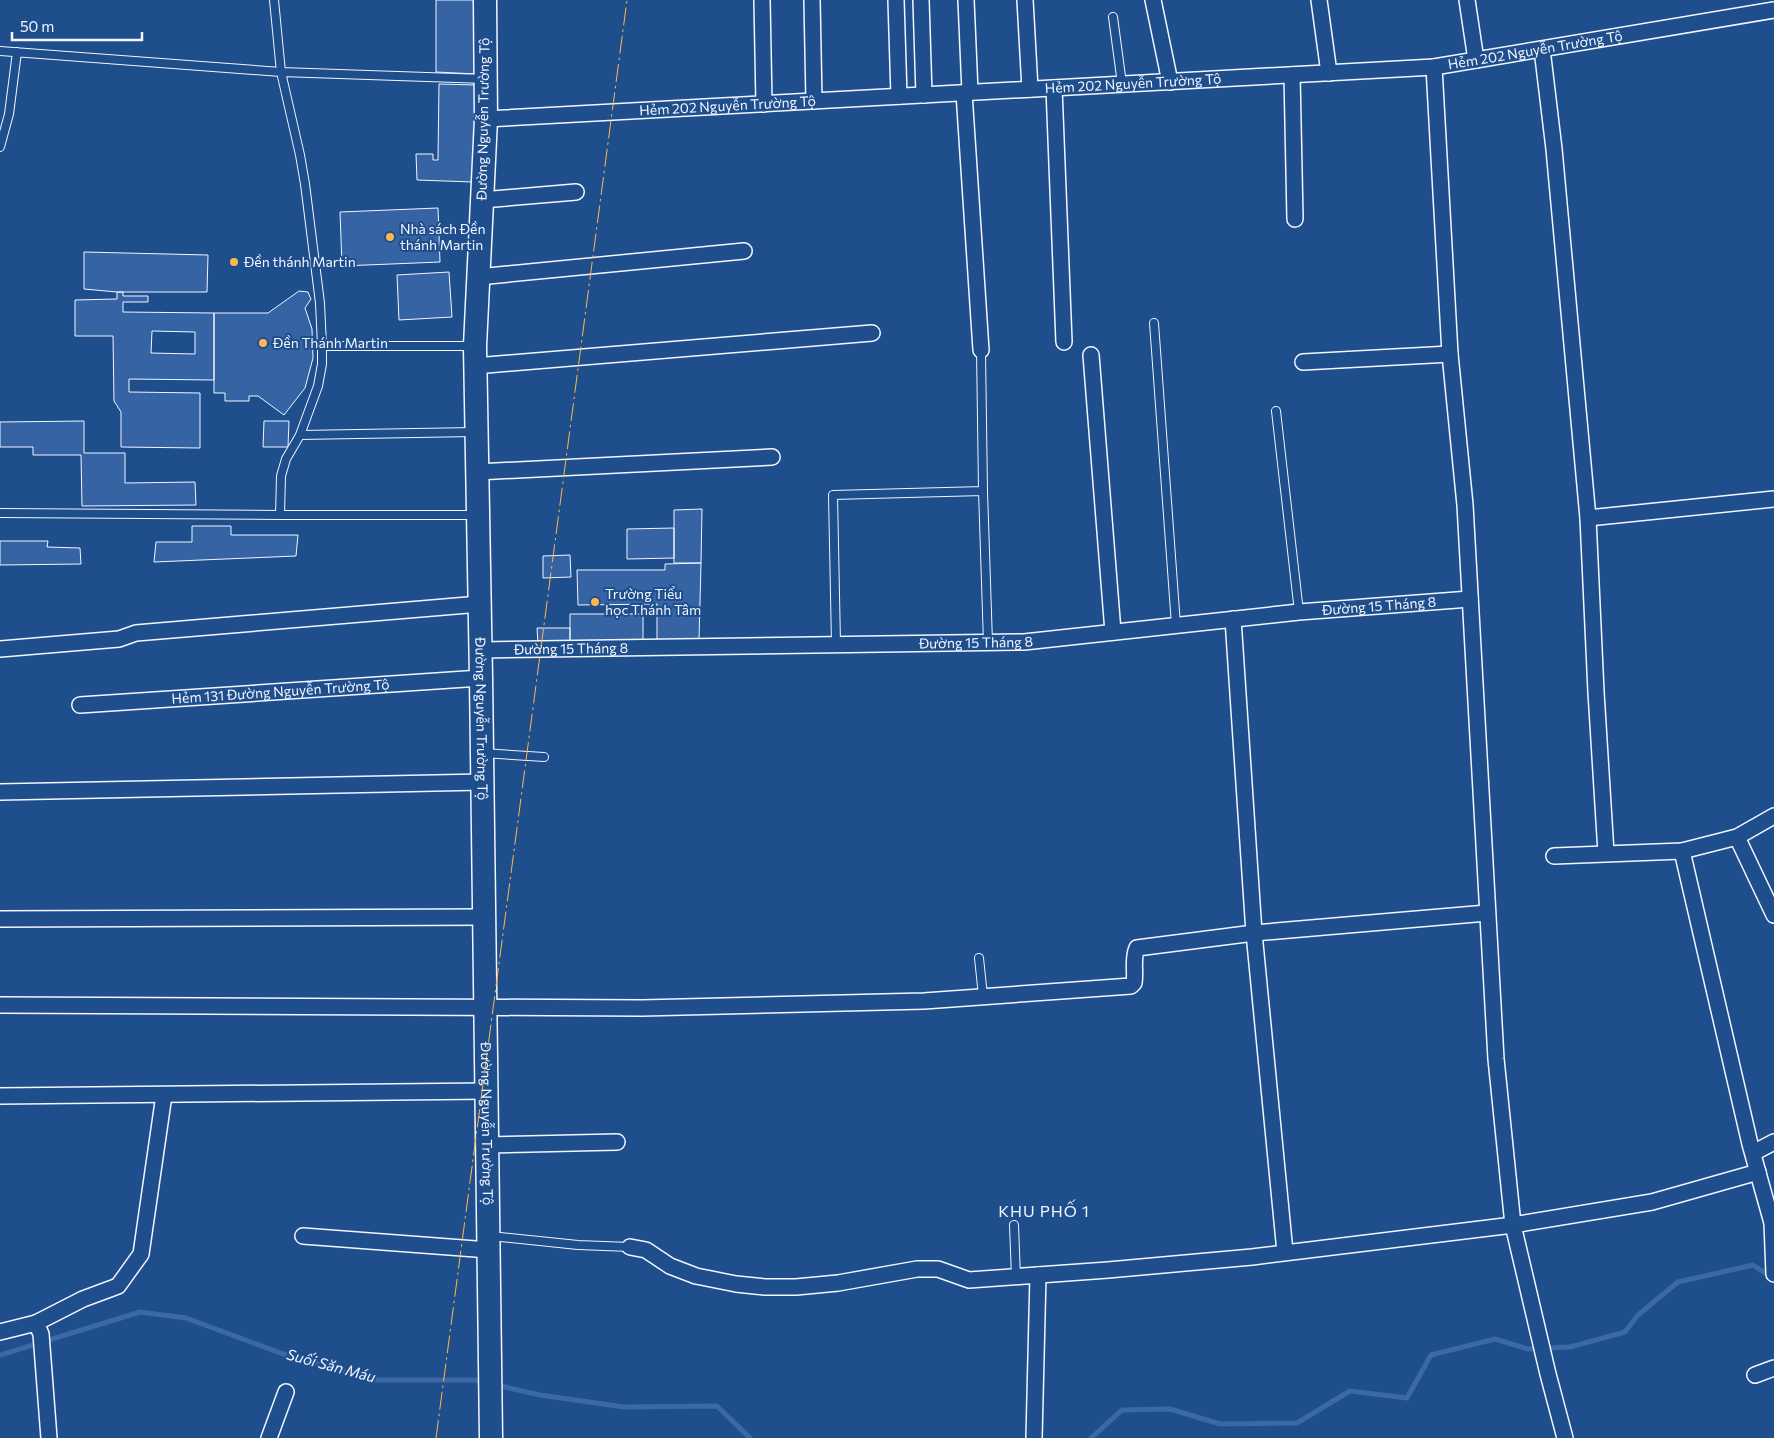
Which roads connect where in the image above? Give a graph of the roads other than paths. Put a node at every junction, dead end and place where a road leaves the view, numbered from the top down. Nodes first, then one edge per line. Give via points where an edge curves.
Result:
1 (274, 0) edge
2 (484, 0) edge
3 (762, 0) edge
4 (812, 0) edge
5 (896, 0) edge
6 (921, 0) edge
7 (966, 0) edge
8 (1025, 0) edge
9 (1153, 0) edge
10 (1319, 0) edge
11 (1467, 0) edge
12 (1774, 10) edge
13 (1113, 17) dead end
14 (1542, 49) junction
15 (0, 51) edge
16 (17, 52) junction
17 (1476, 60) junction
18 (1434, 67) junction
19 (281, 72) junction
20 (1329, 73) junction
21 (1292, 75) junction
22 (486, 79) junction
23 (1170, 82) junction
24 (1122, 84) junction
25 (1054, 88) junction
26 (1030, 89) junction
27 (967, 93) junction
28 (924, 95) junction
29 (899, 96) junction
30 (814, 101) junction
31 (764, 104) junction
32 (486, 119) junction
33 (0, 147) edge
34 (576, 192) dead end
35 (482, 200) junction
36 (1295, 219) dead end
37 (744, 251) dead end
38 (478, 277) junction
39 (1154, 323) dead end
40 (872, 334) dead end
41 (1064, 342) dead end
42 (322, 346) junction
43 (981, 350) joint
44 (1450, 354) junction
45 (1090, 355) dead end
46 (475, 356) junction
47 (1302, 362) dead end
48 (1276, 411) dead end
49 (476, 432) junction
50 (300, 435) junction
51 (772, 457) dead end
52 (477, 472) junction
53 (983, 490) junction
54 (1774, 499) edge
55 (0, 513) edge
56 (280, 515) junction
57 (478, 515) junction
58 (1588, 518) junction
59 (1470, 599) junction
60 (480, 604) junction
61 (1299, 612) junction
62 (1233, 619) junction
63 (1176, 625) junction
64 (1113, 632) junction
65 (988, 643) junction
66 (836, 644) junction
67 (0, 649) edge
68 (481, 650) junction
69 (481, 678) junction
70 (80, 704) dead end
71 (481, 753) junction
72 (544, 757) dead end
73 (483, 782) junction
74 (0, 792) edge
75 (1774, 816) edge
76 (1737, 837) junction
77 (1682, 851) junction
78 (1606, 853) junction
79 (1554, 856) dead end
80 (1487, 913) junction
81 (1774, 915) edge
82 (484, 917) junction
83 (0, 919) edge
84 (1254, 934) junction
85 (979, 958) dead end
86 (983, 996) junction
87 (0, 1005) edge
88 (486, 1008) junction
89 (487, 1091) junction
90 (164, 1094) junction
91 (0, 1096) edge
92 (617, 1142) dead end
93 (1774, 1142) edge
94 (488, 1144) junction
95 (1753, 1153) junction
96 (1758, 1172) junction
97 (1014, 1225) dead end
98 (1513, 1225) junction
99 (303, 1236) dead end
100 (489, 1243) junction
101 (630, 1247) joint
102 (1285, 1252) junction
103 (1774, 1265) edge
104 (1774, 1274) edge
105 (1038, 1275) junction
106 (1016, 1277) junction
107 (39, 1329) junction
108 (0, 1332) edge
109 (1774, 1368) edge
110 (1755, 1375) dead end
111 (286, 1392) dead end
112 (49, 1438) edge
113 (269, 1438) edge
114 (491, 1438) edge
115 (1034, 1438) edge
116 (1565, 1438) edge

1 - 19 lane
2 - 22 main road, Đường Nguyễn Trường Tộ
3 - 31 street
4 - 30 street
5 - 29 street
6 - 28 street
7 - 27 street
8 - 26 street
9 - 23 street
10 - 20 street
11 - 17 street
12 - 14 street, Hẻm 202 Nguyễn Trường Tộ
13 - 24 lane
14 - 17 street, Hẻm 202 Nguyễn Trường Tộ
14 - 58 street
15 - 16 lane
16 - 19 lane
16 - 33 lane via 10,114
17 - 18 street, Hẻm 202 Nguyễn Trường Tộ
18 - 20 street, Hẻm 202 Nguyễn Trường Tộ
18 - 44 street
19 - 22 lane
19 - 42 lane via 305,184
20 - 21 street, Hẻm 202 Nguyễn Trường Tộ
21 - 23 street, Hẻm 202 Nguyễn Trường Tộ
21 - 36 street
22 - 32 main road, Đường Nguyễn Trường Tộ
23 - 24 street, Hẻm 202 Nguyễn Trường Tộ
24 - 25 street, Hẻm 202 Nguyễn Trường Tộ
25 - 26 street, Hẻm 202 Nguyễn Trường Tộ
25 - 41 street
26 - 27 street, Hẻm 202 Nguyễn Trường Tộ
27 - 28 street, Hẻm 202 Nguyễn Trường Tộ
27 - 43 street
28 - 29 street, Hẻm 202 Nguyễn Trường Tộ
29 - 30 street, Hẻm 202 Nguyễn Trường Tộ
30 - 31 street, Hẻm 202 Nguyễn Trường Tộ
31 - 32 street, Hẻm 202 Nguyễn Trường Tộ
32 - 35 main road, Đường Nguyễn Trường Tộ
34 - 35 street
35 - 38 main road, Đường Nguyễn Trường Tộ
37 - 38 street
38 - 46 main road, Đường Nguyễn Trường Tộ
39 - 63 lane
40 - 46 street
42 - 46 lane
42 - 50 lane via 318,386
43 - 53 lane
44 - 47 street
44 - 59 street via 1465,506
45 - 64 street
46 - 49 main road, Đường Nguyễn Trường Tộ
48 - 61 lane
49 - 50 lane
49 - 52 main road, Đường Nguyễn Trường Tộ
50 - 56 lane via 281,476
51 - 52 street
52 - 57 main road, Đường Nguyễn Trường Tộ
53 - 65 lane
53 - 66 lane via 833,495
54 - 58 street
55 - 56 lane
56 - 57 lane
57 - 60 main road, Đường Nguyễn Trường Tộ
58 - 78 street
59 - 61 street, Đường 15 Tháng 8
59 - 80 street
60 - 67 street
60 - 68 main road, Đường Nguyễn Trường Tộ
61 - 62 street, Đường 15 Tháng 8
62 - 63 street, Đường 15 Tháng 8
62 - 84 street
63 - 64 street, Đường 15 Tháng 8
64 - 65 street, Đường 15 Tháng 8
65 - 66 street, Đường 15 Tháng 8
66 - 68 street, Đường 15 Tháng 8
68 - 69 main road, Đường Nguyễn Trường Tộ
69 - 70 street, Hẻm 131 Đường Nguyễn Trường Tộ
69 - 71 main road, Đường Nguyễn Trường Tộ
71 - 72 lane
71 - 73 main road, Đường Nguyễn Trường Tộ
73 - 74 street
73 - 82 main road, Đường Nguyễn Trường Tộ
75 - 76 street
76 - 77 street
76 - 81 street
77 - 78 street
77 - 95 street
78 - 79 street
80 - 84 street
80 - 98 street via 1496,1059
82 - 83 street
82 - 88 main road, Đường Nguyễn Trường Tộ
84 - 86 street via 1136,948 1135,979 1131,986
84 - 102 street
85 - 86 lane
86 - 88 street via 924,1001 642,1008
87 - 88 street
88 - 89 main road, Đường Nguyễn Trường Tộ
89 - 90 street
89 - 94 main road, Đường Nguyễn Trường Tộ
90 - 91 street
90 - 107 street via 141,1254 118,1286 83,1299
92 - 94 street
93 - 95 street
94 - 100 main road, Đường Nguyễn Trường Tộ
95 - 96 street
96 - 98 street via 1652,1202
96 - 103 street via 1772,1223
97 - 106 lane
98 - 102 street
98 - 116 street
99 - 100 street
100 - 101 lane
100 - 114 main road, Đường Nguyễn Trường Tộ
101 - 106 street via 646,1250 670,1266 696,1276 765,1287 838,1283 917,1269 938,1269 970,1280
102 - 105 street
103 - 104 street
105 - 106 street
105 - 115 street
107 - 108 street
107 - 112 street
109 - 110 street
111 - 113 street

